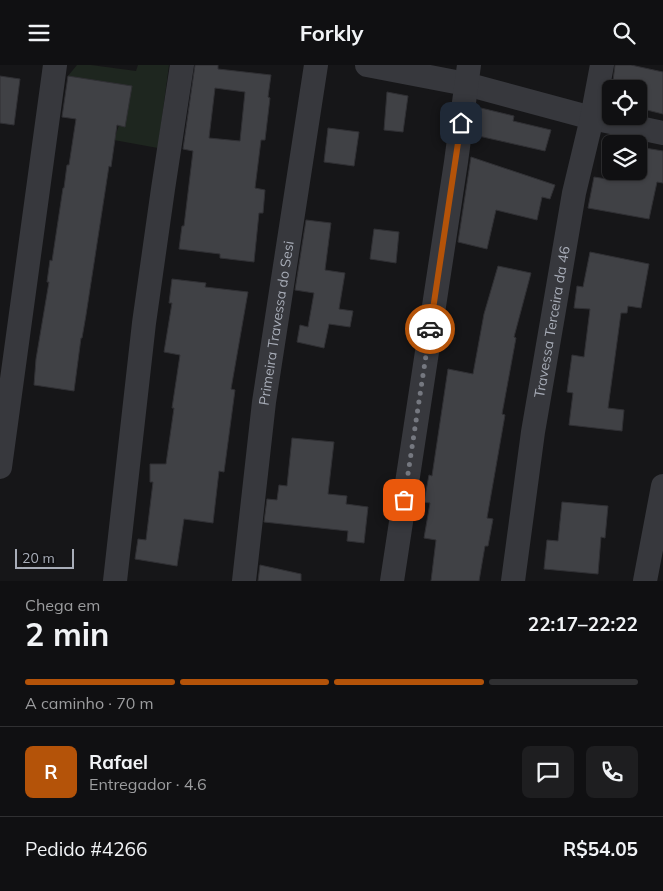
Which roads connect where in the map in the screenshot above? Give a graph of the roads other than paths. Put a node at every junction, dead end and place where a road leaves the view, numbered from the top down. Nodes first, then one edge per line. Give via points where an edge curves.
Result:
1 (55, 65) edge
2 (182, 65) edge
3 (316, 65) edge
4 (367, 65) edge
5 (602, 65) edge
6 (468, 75) edge
7 (592, 118) junction
8 (663, 133) edge
9 (0, 467) edge
10 (663, 486) edge
11 (115, 581) edge
12 (244, 581) edge
13 (392, 581) edge
14 (513, 581) edge
15 (645, 581) edge

1 - 9 street
2 - 11 street via 146,314
3 - 12 street, Primeira Travessa do Sesi via 264,402
4 - 6 street
5 - 7 street, Travessa Terceira da 46
6 - 7 street
6 - 13 street
7 - 8 street
7 - 14 street, Travessa Terceira da 46 via 574,193 533,432
10 - 15 street

